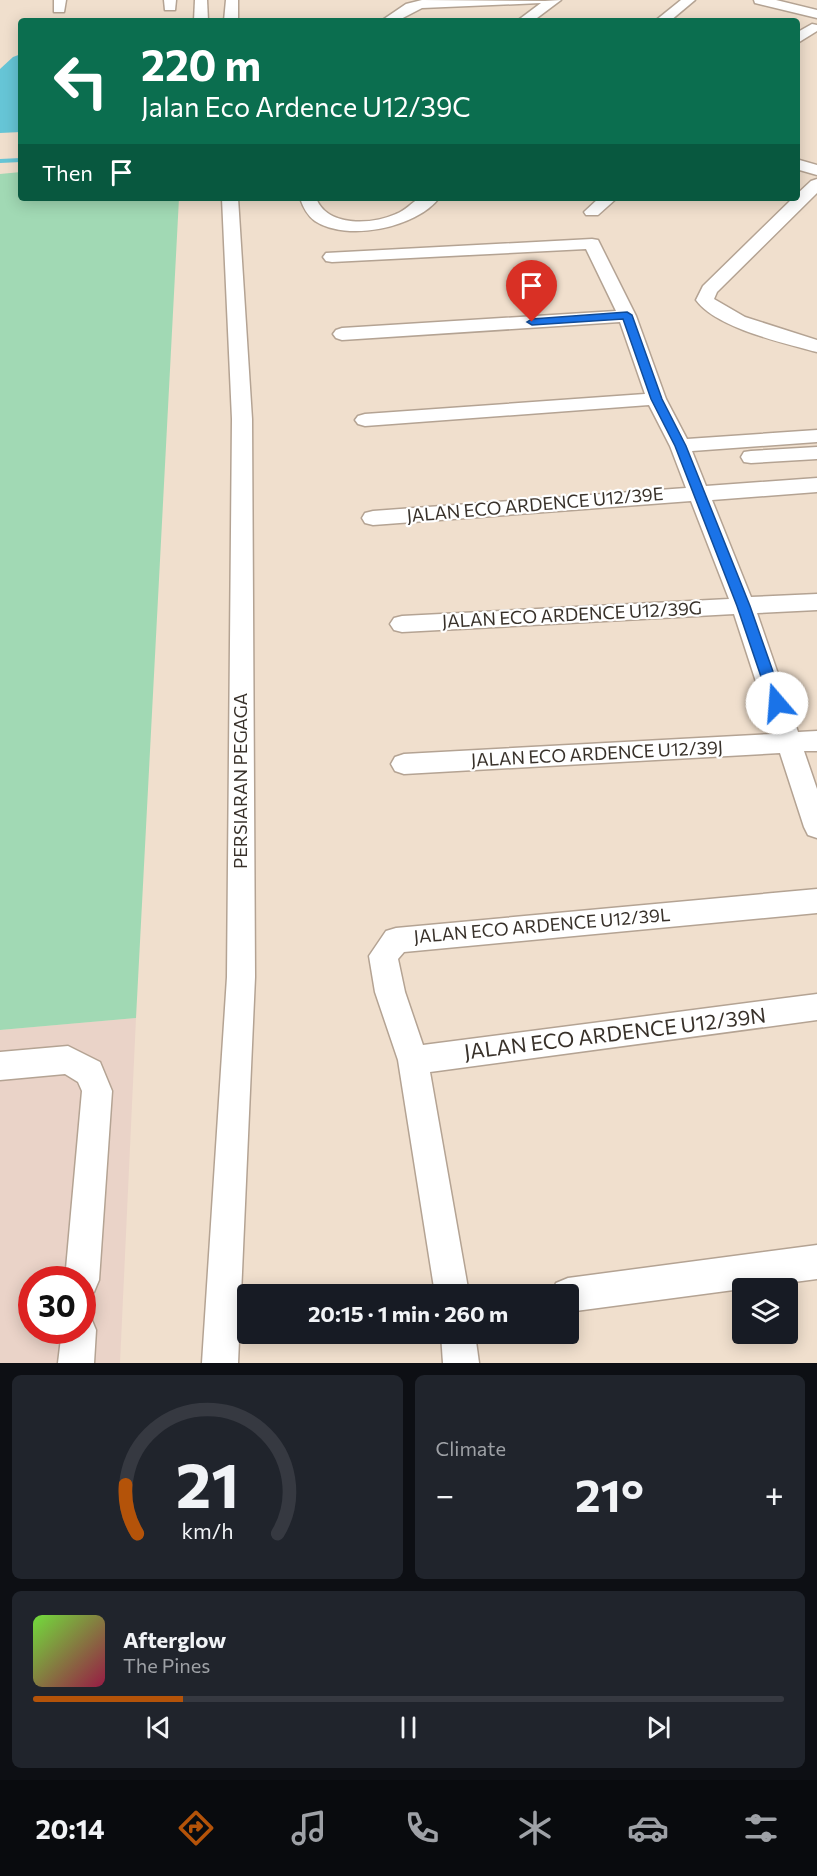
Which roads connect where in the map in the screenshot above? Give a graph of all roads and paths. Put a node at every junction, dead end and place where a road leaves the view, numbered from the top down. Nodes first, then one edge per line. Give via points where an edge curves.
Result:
1 (201, 0) edge
2 (232, 0) edge
3 (539, 0) edge
4 (555, 0) edge
5 (690, 0) edge
6 (760, 0) edge
7 (817, 14) edge
8 (201, 18) edge
9 (231, 18) edge
10 (393, 18) edge
11 (528, 18) edge
12 (666, 18) edge
13 (812, 27) dead end
14 (800, 37) edge
15 (800, 165) edge
16 (817, 170) edge
17 (817, 184) edge
18 (230, 201) edge
19 (309, 201) edge
20 (427, 201) edge
21 (605, 201) edge
22 (800, 201) edge
23 (800, 201) edge
24 (592, 212) dead end
25 (332, 256) dead end
26 (627, 315) junction
27 (342, 334) dead end
28 (817, 346) edge
29 (656, 399) junction
30 (365, 420) dead end
31 (817, 436) edge
32 (817, 453) edge
33 (683, 454) junction
34 (817, 485) edge
35 (697, 492) junction
36 (373, 518) dead end
37 (817, 602) edge
38 (743, 606) junction
39 (402, 624) dead end
40 (817, 741) edge
41 (790, 743) junction
42 (404, 764) dead end
43 (817, 827) edge
44 (817, 901) edge
45 (817, 1007) edge
46 (413, 1060) junction
47 (0, 1066) edge
48 (817, 1262) edge
49 (83, 1266) edge
50 (450, 1284) edge
51 (579, 1294) edge
52 (78, 1344) edge
53 (459, 1344) edge
54 (76, 1363) edge
55 (220, 1363) edge
56 (461, 1363) edge

1 - 8 street
2 - 9 street
3 - 10 street via 416,5
4 - 11 street
5 - 12 street
6 - 7 street
13 - 14 street
15 - 16 street
17 - 22 street
18 - 55 street, PERSIARAN PEGAGA via 242,420 241,977
19 - 20 street via 318,215 351,226 374,226 401,219
21 - 24 street
23 - 28 street via 709,290 705,300 707,306 728,317
25 - 26 street via 592,244
26 - 27 street
26 - 29 street
29 - 30 street
29 - 33 street
31 - 33 street
32 - 33 street
33 - 35 street
34 - 35 street, JALAN ECO ARDENCE U12/39E
35 - 36 street, JALAN ECO ARDENCE U12/39E
35 - 38 street
37 - 38 street, JALAN ECO ARDENCE U12/39G
38 - 39 street, JALAN ECO ARDENCE U12/39G
38 - 41 street
40 - 41 street, JALAN ECO ARDENCE U12/39J
41 - 42 street, JALAN ECO ARDENCE U12/39J
41 - 43 street
44 - 46 street, JALAN ECO ARDENCE U12/39L via 396,940 383,956 390,992
45 - 46 street, JALAN ECO ARDENCE U12/39N
46 - 50 street
47 - 49 street via 68,1060 89,1072 97,1091
48 - 51 street
52 - 54 street
53 - 56 street

